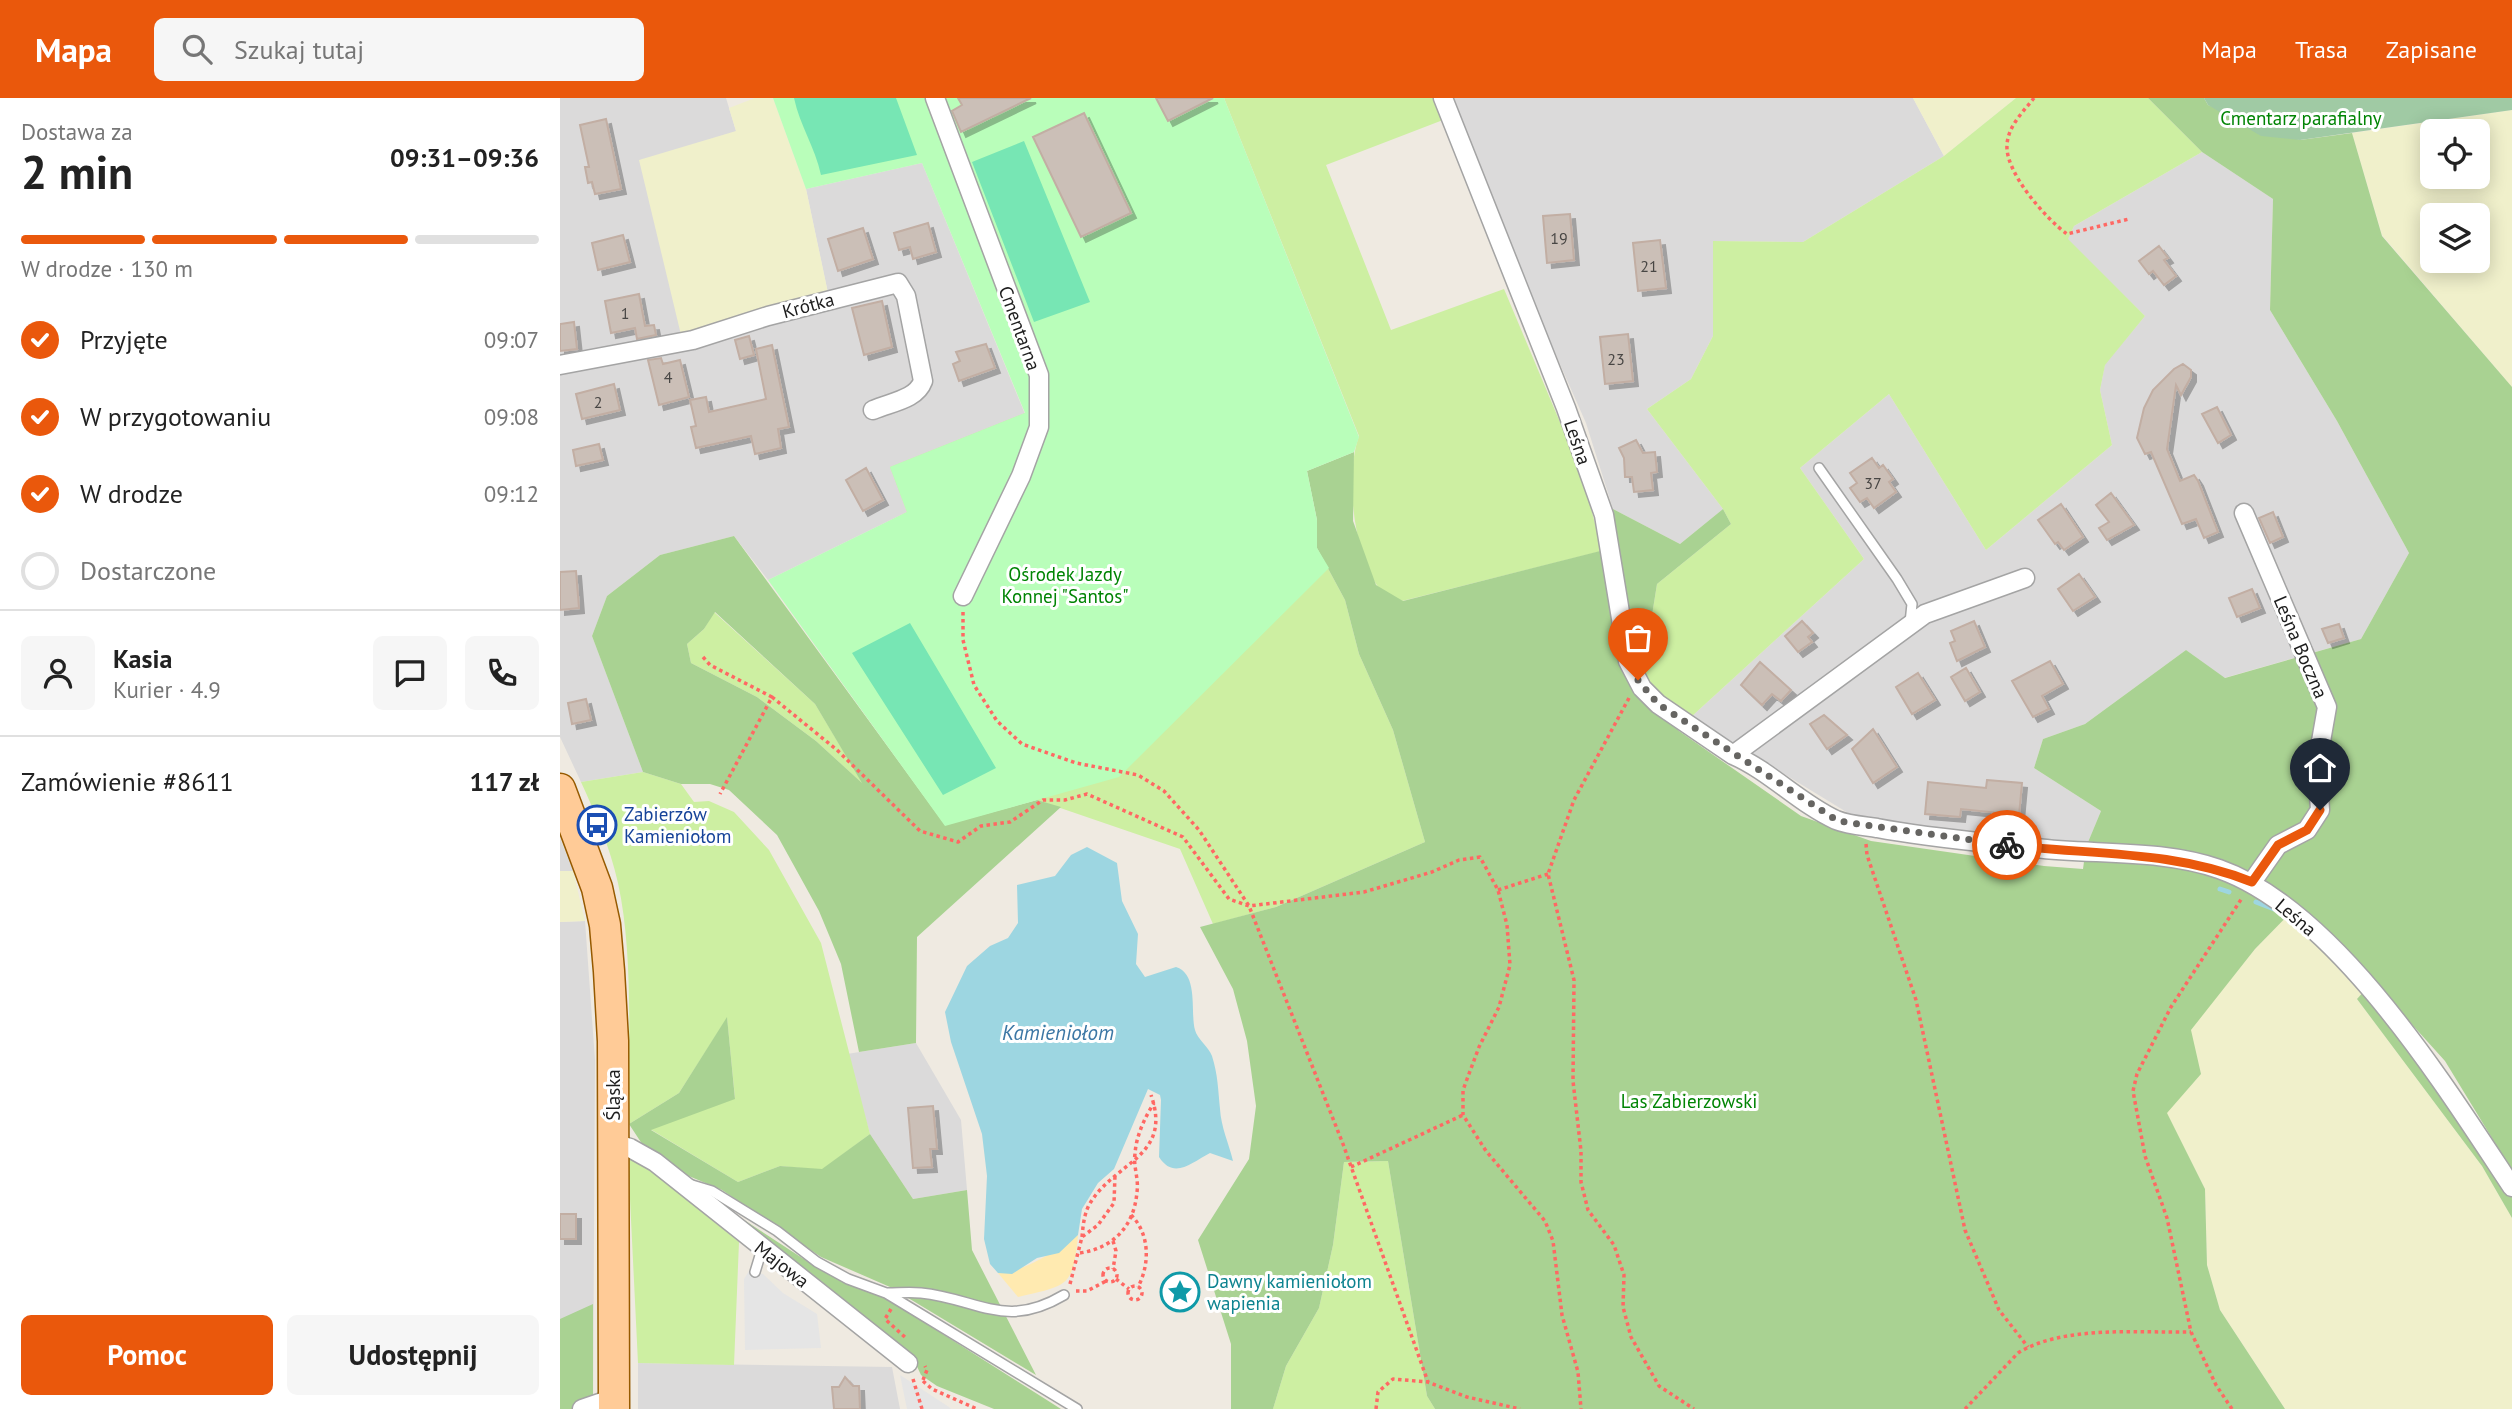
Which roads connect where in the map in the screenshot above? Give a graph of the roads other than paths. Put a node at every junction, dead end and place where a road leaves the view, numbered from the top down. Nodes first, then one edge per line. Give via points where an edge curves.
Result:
1 (935, 98) edge
2 (1443, 98) edge
3 (560, 365) edge
4 (873, 410) dead end
5 (1819, 468) dead end
6 (2244, 513) dead end
7 (2025, 578) dead end
8 (963, 596) road end
9 (1910, 625) junction
10 (1733, 755) junction
11 (560, 789) edge
12 (2252, 882) junction
13 (613, 1143) junction
14 (677, 1181) junction
15 (2512, 1187) edge
16 (762, 1249) junction
17 (755, 1272) dead end
18 (886, 1293) junction
19 (1064, 1295) dead end
20 (908, 1363) road end
21 (614, 1404) edge
22 (582, 1409) edge
23 (1077, 1409) edge

1 - 8 street, Cmentarna via 1039,375 1039,427 1021,476
2 - 10 street, Leśna via 1604,515 1628,662 1658,704
3 - 4 street, Krótka via 692,340 898,283 906,296 923,381 911,396
5 - 9 lane via 1907,595 1912,604
6 - 12 street, Leśna Boczna via 2327,706 2317,764 2320,810 2307,830 2278,845
7 - 9 street via 1925,614
9 - 10 street
10 - 12 street, Leśna via 1838,821 2068,852 2164,858 2217,868
11 - 13 main road, Śląska via 605,925 613,1041
12 - 15 street, Leśna via 2306,922 2370,988 2431,1066
13 - 14 street, Majowa via 646,1157
13 - 21 main road, Śląska
14 - 16 street, Majowa
14 - 18 lane via 712,1191 817,1262
16 - 17 lane
16 - 20 street, Majowa
18 - 19 lane via 922,1293 996,1311 1022,1312 1042,1308
18 - 23 lane
21 - 22 street

